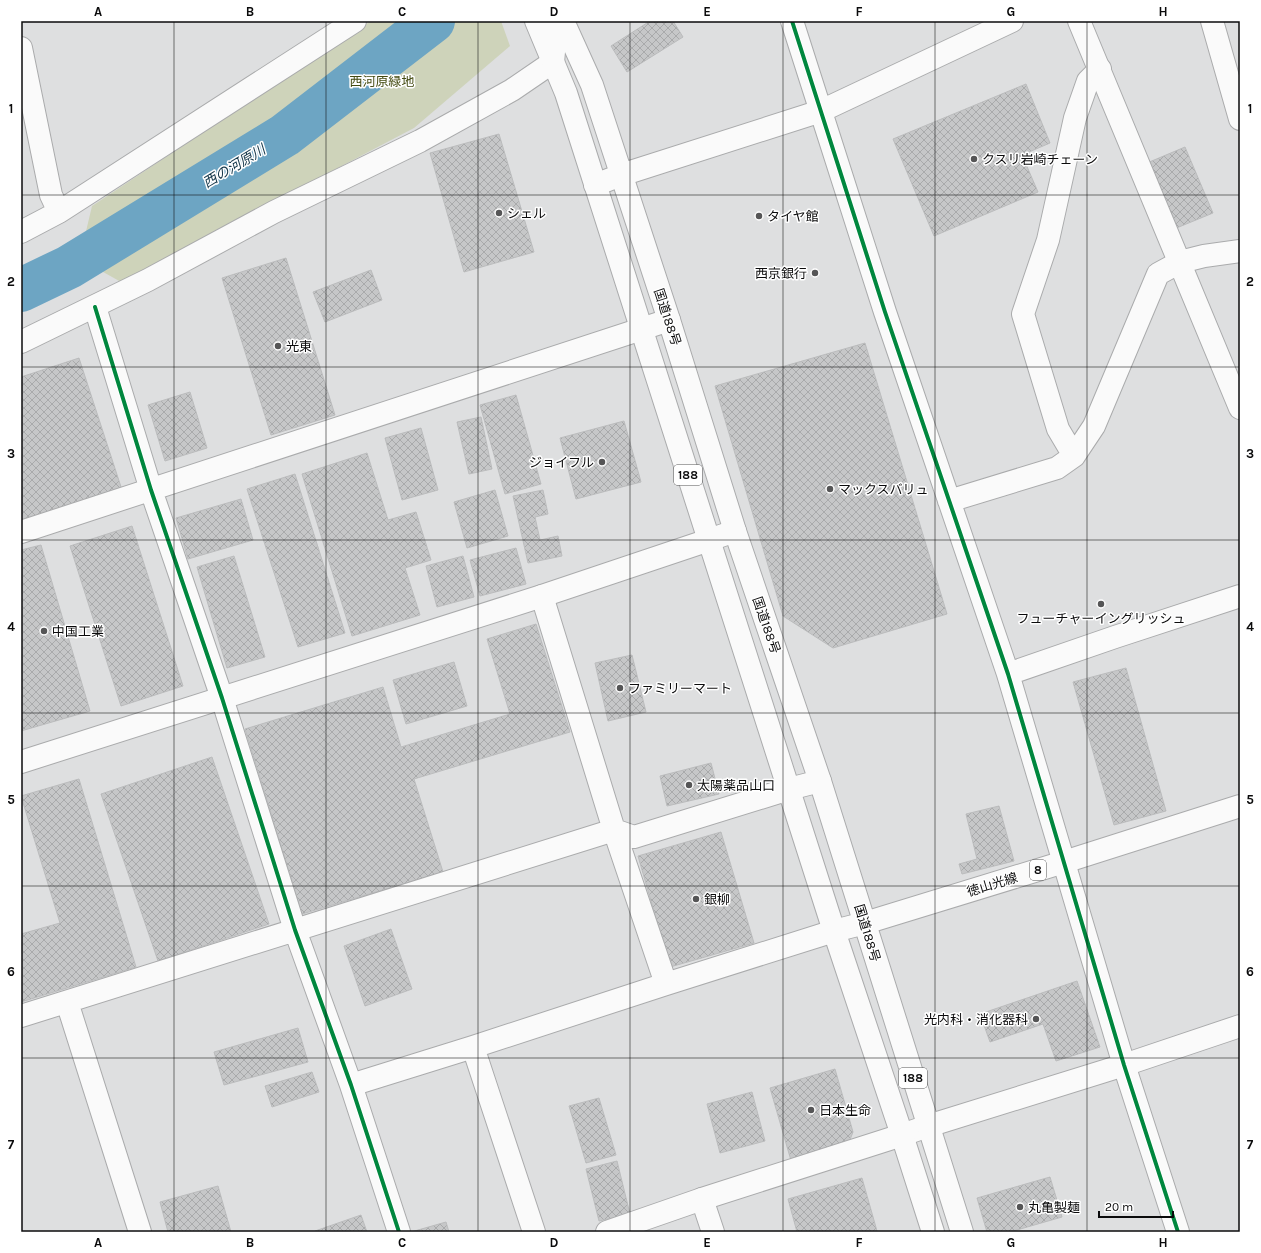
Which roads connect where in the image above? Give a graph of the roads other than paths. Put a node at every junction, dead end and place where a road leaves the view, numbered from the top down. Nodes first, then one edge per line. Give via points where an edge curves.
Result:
1 (355, 21) edge
2 (536, 21) edge
3 (557, 21) edge
4 (563, 21) edge
5 (792, 21) edge
6 (1012, 21) edge
7 (1079, 21) edge
8 (1212, 21) edge
9 (21, 48) edge
10 (553, 62) junction
11 (1100, 69) junction
12 (821, 111) junction
13 (1240, 119) edge
14 (621, 175) junction
15 (595, 185) junction
16 (59, 212) junction
17 (21, 232) edge
18 (1240, 251) edge
19 (1180, 262) junction
20 (95, 306) junction
21 (669, 320) junction
22 (641, 328) junction
23 (21, 342) edge
24 (1240, 408) edge
25 (1074, 456) junction
26 (151, 490) junction
27 (949, 502) junction
28 (735, 531) junction
29 (21, 532) edge
30 (709, 540) junction
31 (542, 596) junction
32 (1240, 596) edge
33 (1008, 674) junction
34 (222, 698) junction
35 (21, 762) edge
36 (820, 781) junction
37 (789, 789) junction
38 (1240, 806) edge
39 (614, 830) junction
40 (1064, 862) junction
41 (865, 923) junction
42 (295, 930) junction
43 (834, 931) junction
44 (666, 984) junction
45 (67, 1002) junction
46 (21, 1016) edge
47 (1240, 1026) edge
48 (473, 1047) junction
49 (1124, 1065) junction
50 (351, 1085) junction
51 (928, 1126) junction
52 (902, 1135) junction
53 (702, 1198) junction
54 (140, 1232) edge
55 (399, 1232) edge
56 (534, 1232) edge
57 (607, 1232) edge
58 (713, 1232) edge
59 (933, 1232) edge
60 (962, 1232) edge
61 (1178, 1232) edge

1 - 16 main road
2 - 10 main road, 188
3 - 10 main road
4 - 14 main road, 国道188号 / 188 via 592,85
5 - 12 main road
6 - 12 main road
7 - 11 main road
8 - 13 main road
9 - 16 main road via 51,195
10 - 15 main road, 188 via 566,93
10 - 20 main road via 512,90 420,141 274,212
11 - 19 main road
11 - 25 main road via 1088,81 1075,118 1048,240 1023,314 1058,429
12 - 14 main road
12 - 27 main road
14 - 15 main road
14 - 21 main road, 国道188号 / 188
15 - 22 main road, 188
16 - 17 main road
18 - 19 main road
19 - 24 main road
19 - 25 main road via 1158,274 1094,426
20 - 23 main road
20 - 26 main road
21 - 22 main road
21 - 28 main road, 国道188号 / 188
22 - 26 main road
22 - 30 main road, 188
25 - 27 main road via 1057,468
26 - 29 main road
26 - 34 main road
27 - 33 main road
28 - 30 main road
28 - 36 main road, 国道188号 / 188
30 - 31 main road
30 - 37 main road, 188
31 - 34 main road
31 - 39 main road
32 - 33 main road
33 - 40 main road
34 - 35 main road
34 - 42 main road
36 - 37 main road
36 - 41 main road, 国道188号 / 188
37 - 39 main road via 634,837
37 - 43 main road, 188
38 - 40 main road, 徳山光線 / 8
39 - 42 main road
39 - 44 main road
40 - 41 main road, 徳山光線 / 8
40 - 49 main road
41 - 43 main road, 徳山光線 / 8
41 - 51 main road, 国道188号 / 188
42 - 45 main road
42 - 50 main road
43 - 44 main road, 徳山光線
43 - 52 main road, 188
44 - 48 main road, 徳山光線
45 - 46 main road
45 - 54 main road
47 - 49 main road
48 - 50 main road, 徳山光線
48 - 56 main road
49 - 51 main road
49 - 61 main road
50 - 55 main road
51 - 52 main road
51 - 60 main road, 国道188号 / 188
52 - 53 main road
52 - 59 main road, 188
53 - 57 main road
53 - 58 main road

